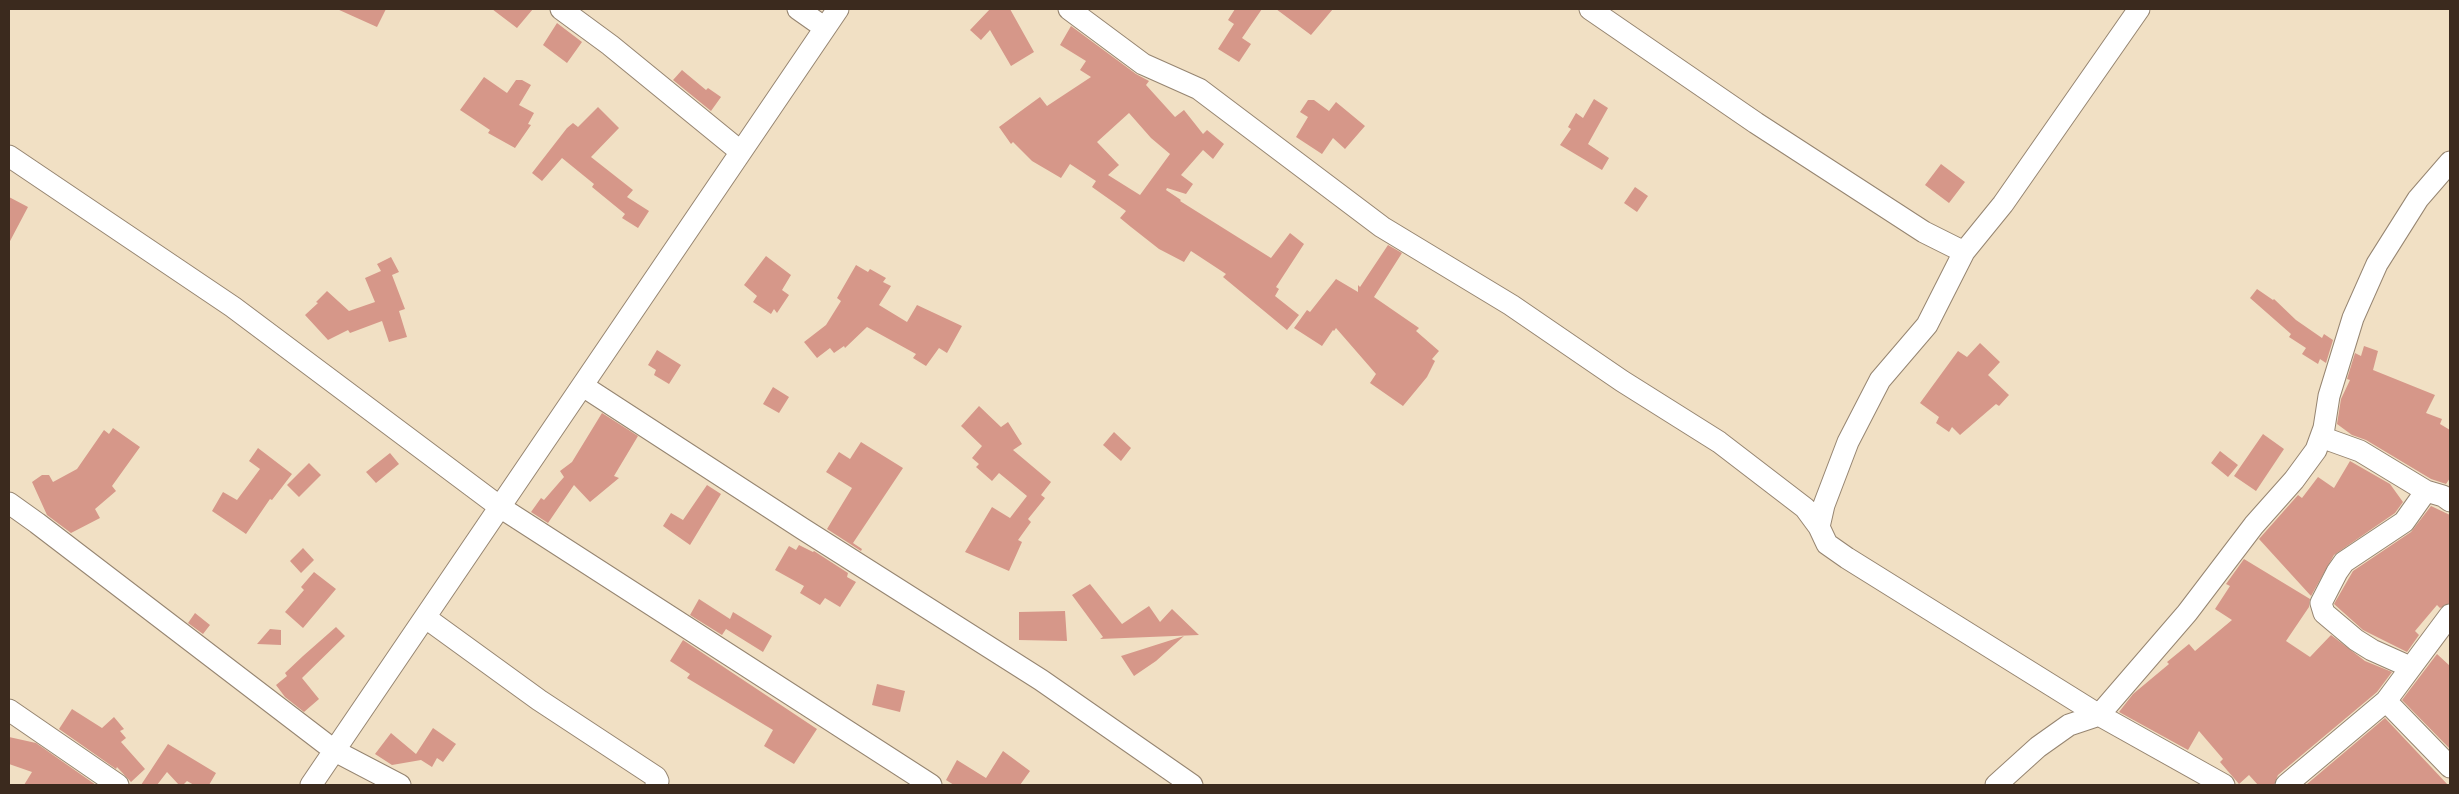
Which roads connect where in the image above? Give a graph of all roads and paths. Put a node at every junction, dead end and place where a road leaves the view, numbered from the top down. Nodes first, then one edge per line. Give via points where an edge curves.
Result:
1 (561, 9) edge
2 (798, 9) edge
3 (838, 9) edge
4 (1069, 9) edge
5 (1590, 9) edge
6 (2139, 9) edge
7 (825, 28) junction
8 (742, 152) junction
9 (9, 156) edge
10 (2450, 162) edge
11 (1964, 252) junction
12 (583, 386) junction
13 (2321, 437) junction
14 (2442, 493) edge
15 (9, 503) edge
16 (500, 507) junction
17 (1819, 527) junction
18 (2450, 615) edge
19 (426, 618) junction
20 (2410, 667) junction
21 (2386, 701) junction
22 (9, 710) edge
23 (2099, 715) junction
24 (335, 751) junction
25 (2450, 767) edge
26 (118, 785) edge
27 (311, 785) edge
28 (400, 785) edge
29 (656, 785) edge
30 (931, 785) edge
31 (1192, 785) edge
32 (1996, 785) edge
33 (2224, 785) edge
34 (2286, 785) edge

1 - 8 street
2 - 7 street
3 - 7 street
4 - 17 street via 1143,64 1199,89 1382,227 1511,306 1719,442 1805,508
5 - 11 street via 1756,123 1924,232
6 - 11 street via 2003,204
7 - 8 street
8 - 12 street
9 - 16 street via 233,307
10 - 13 street via 2418,198 2377,264 2353,318
11 - 17 street via 1927,325 1880,380 1848,442
12 - 16 street
12 - 31 street via 1032,674
13 - 14 street via 2360,452
13 - 23 street via 2316,450 2294,480 2254,524 2187,614
14 - 20 street via 2344,562 2321,603 2324,613 2356,640
15 - 24 street
16 - 19 street
16 - 30 street
17 - 23 street via 1827,544 1847,558
18 - 20 street
19 - 24 street
19 - 29 street via 539,700 656,777
20 - 21 street
21 - 25 street
21 - 34 street
22 - 26 street
23 - 32 street via 2069,725 2038,746
23 - 33 street
24 - 27 street
24 - 28 street

